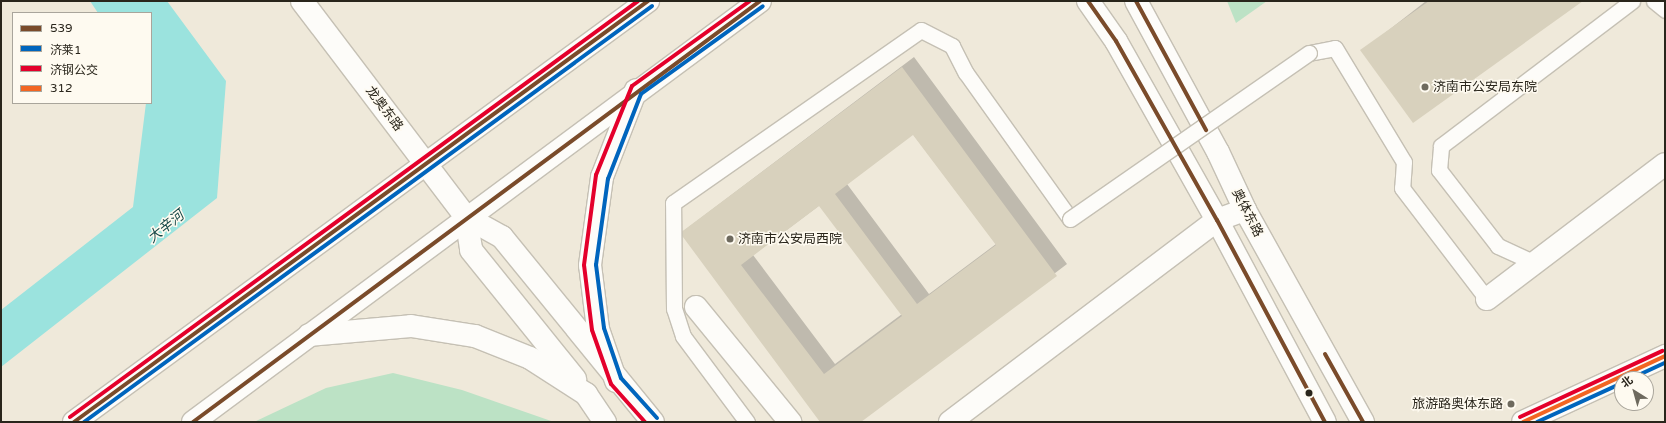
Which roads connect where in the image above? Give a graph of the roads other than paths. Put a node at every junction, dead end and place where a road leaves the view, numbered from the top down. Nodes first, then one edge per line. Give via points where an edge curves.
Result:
1 (302, 1) edge
2 (648, 1) edge
3 (760, 1) edge
4 (1088, 1) edge
5 (1136, 1) edge
6 (1632, 1) edge
7 (1654, 1) edge
8 (1665, 10) edge
9 (636, 90) junction
10 (424, 163) junction
11 (1661, 175) edge
12 (1245, 210) junction
13 (466, 217) junction
14 (1217, 220) junction
15 (1535, 263) junction
16 (1486, 299) joint
17 (696, 307) dead end
18 (309, 335) junction
19 (1665, 356) edge
20 (616, 381) junction
21 (586, 394) junction
22 (74, 422) edge
23 (193, 422) edge
24 (605, 422) edge
25 (653, 422) edge
26 (747, 422) edge
27 (790, 422) edge
28 (950, 422) edge
29 (1325, 422) edge
30 (1364, 422) edge
31 (1523, 422) edge

1 - 10 main road, 龙奥东路
2 - 10 main road
3 - 9 main road
4 - 14 main road via 1116,41
5 - 12 main road, 奥体东路 via 1218,152
6 - 15 lane via 1441,146 1439,170 1498,246
7 - 8 lane
9 - 13 main road
9 - 20 main road via 602,177 590,265 598,329
10 - 13 main road, 龙奥东路
10 - 22 main road
11 - 15 main road
12 - 14 main road
12 - 30 main road, 奥体东路
13 - 18 main road
13 - 20 main road via 502,236
13 - 21 main road via 471,250
14 - 28 main road
14 - 29 main road
15 - 16 main road
16 - 26 lane, bridge via 1402,188 1404,162 1335,48 1309,53 1070,219 966,73 952,46 921,30 673,203 674,309 682,336
17 - 27 main road
18 - 21 main road via 411,326 475,336 530,358
18 - 23 main road
19 - 31 main road
20 - 25 main road
21 - 24 main road

